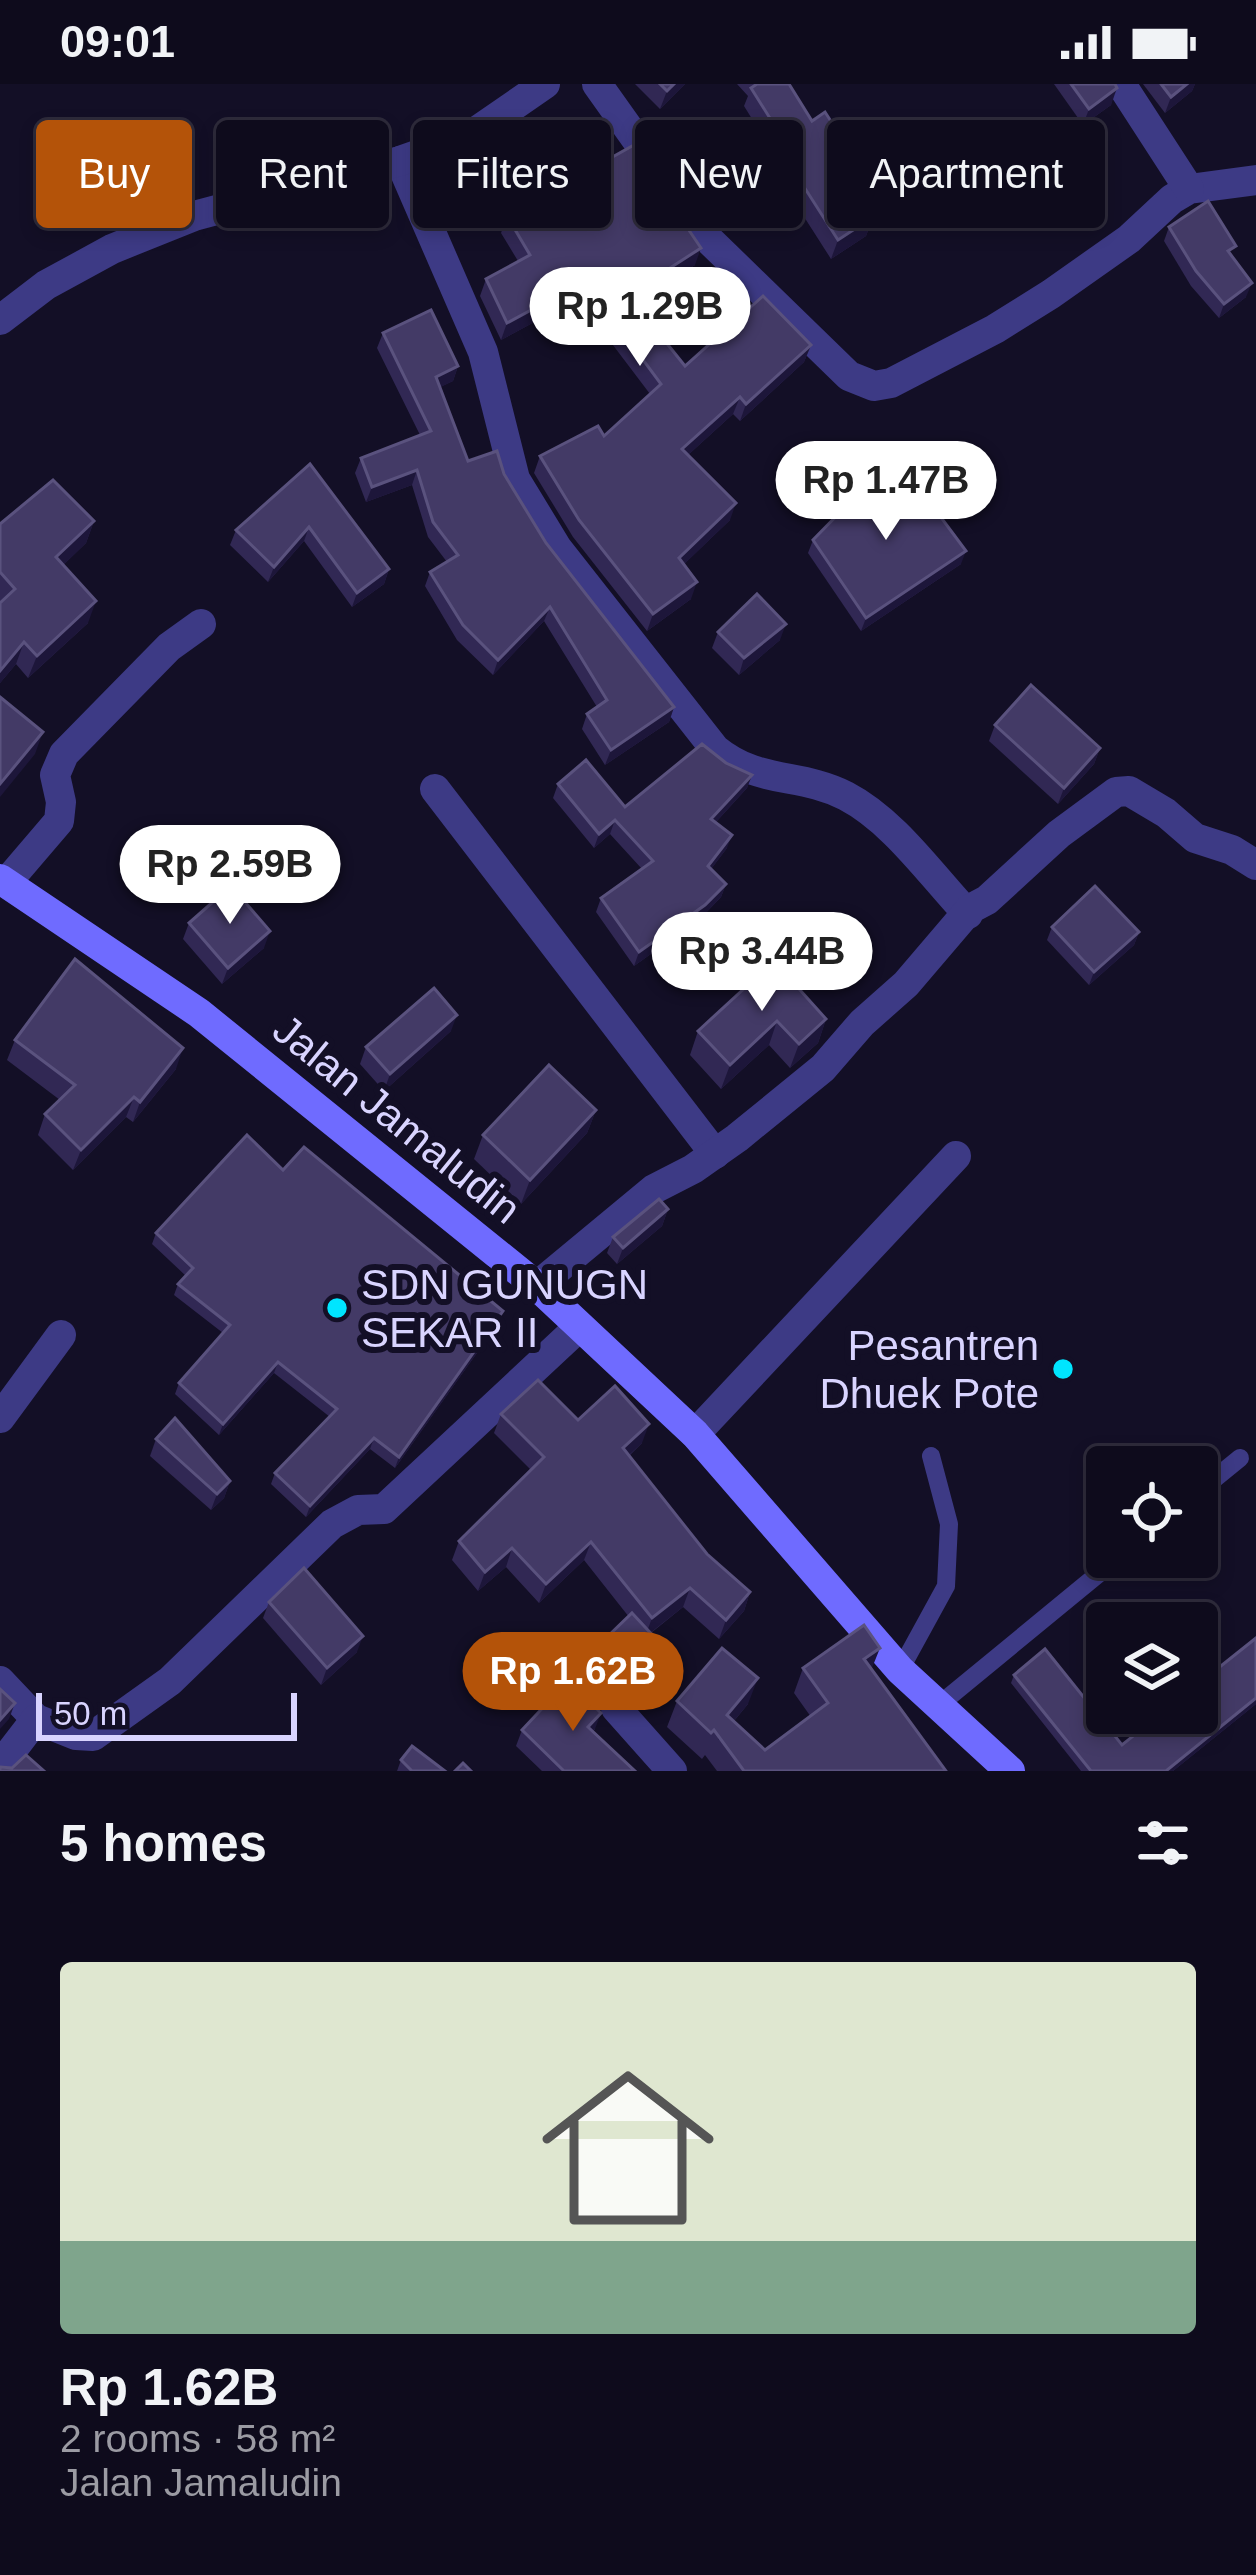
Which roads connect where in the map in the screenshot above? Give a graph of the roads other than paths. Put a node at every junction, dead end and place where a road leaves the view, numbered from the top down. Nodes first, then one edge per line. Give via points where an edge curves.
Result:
1 (544, 84) edge
2 (597, 84) edge
3 (1121, 84) edge
4 (400, 161) junction
5 (1256, 180) edge
6 (1189, 189) junction
7 (0, 320) edge
8 (201, 624) dead end
9 (435, 789) dead end
10 (1256, 865) edge
11 (3, 881) edge
12 (968, 914) junction
13 (715, 1154) junction
14 (956, 1156) dead end
15 (537, 1286) junction
16 (579, 1327) junction
17 (62, 1335) dead end
18 (0, 1418) edge
19 (695, 1434) junction
20 (931, 1456) dead end
21 (1240, 1458) dead end
22 (1218, 1476) edge
23 (1093, 1578) edge
24 (900, 1670) junction
25 (0, 1682) edge
26 (939, 1705) junction
27 (616, 1708) dead end
28 (36, 1719) junction
29 (0, 1766) edge
30 (672, 1771) edge
31 (1010, 1771) edge

1 - 4 street via 467,137
2 - 6 street via 705,236 849,376 874,386 1052,294
3 - 6 street
4 - 7 street via 194,216 112,249
4 - 12 street via 483,352 515,479 557,548 716,749 737,766 815,782 851,799
5 - 6 street
8 - 11 street via 64,754 56,776 58,821
9 - 13 street
10 - 12 street via 1195,838 1130,791 1116,792
11 - 15 street, Jalan Jamaludin via 199,1013
12 - 13 street via 823,1068
13 - 15 street via 654,1189
14 - 19 street
15 - 16 street, Jalan Jamaludin
16 - 19 street, Jalan Jamaludin
16 - 28 street via 384,1509 358,1510 332,1524 170,1681 93,1736
17 - 18 street
19 - 24 street, Jalan Jamaludin
20 - 24 lane via 949,1524 946,1586
21 - 22 lane
23 - 26 lane
24 - 26 street, Jalan Jamaludin
25 - 28 street
26 - 31 street, Jalan Jamaludin
27 - 30 street
28 - 29 street

